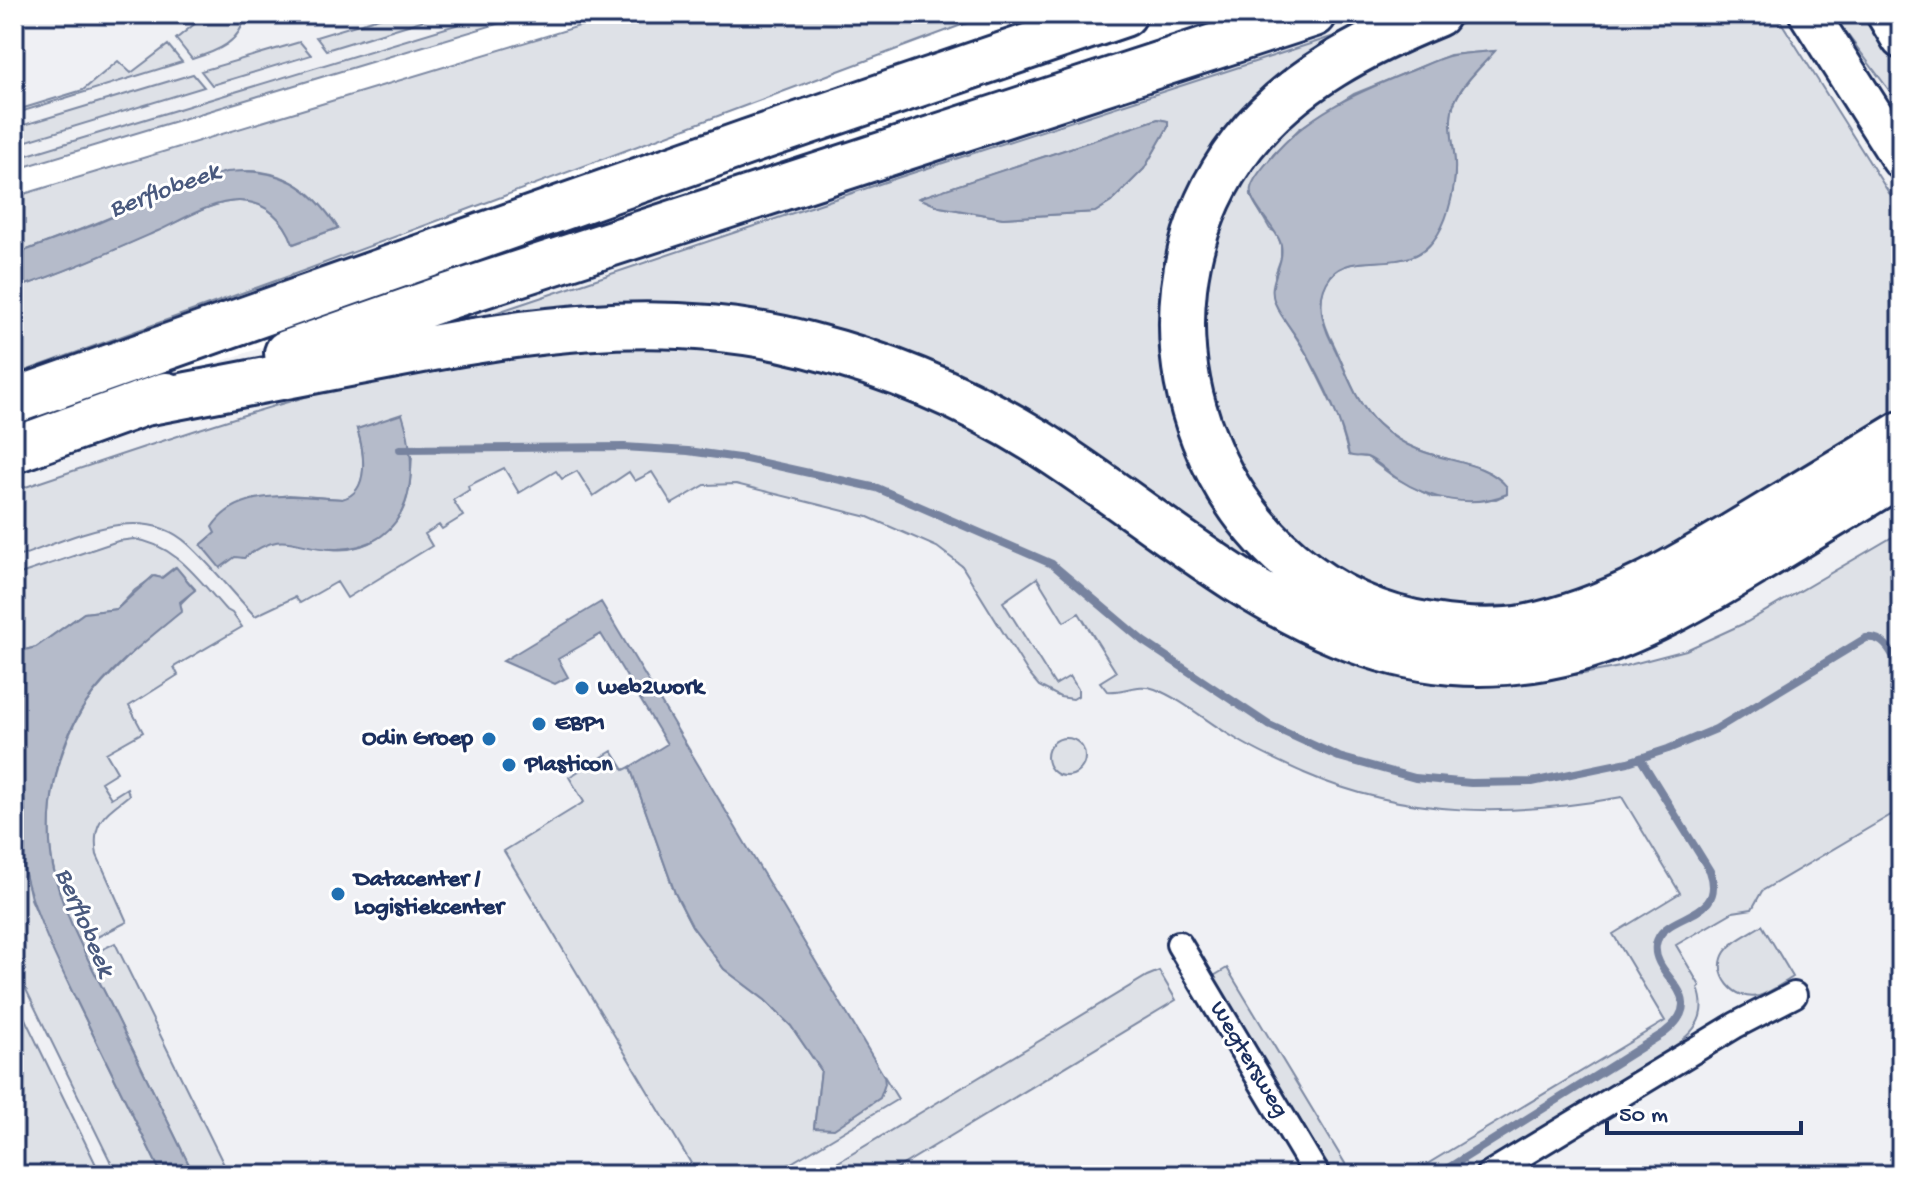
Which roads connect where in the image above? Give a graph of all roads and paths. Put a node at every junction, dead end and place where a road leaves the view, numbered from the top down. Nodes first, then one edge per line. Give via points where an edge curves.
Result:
1 (1124, 14) edge
2 (1314, 14) edge
3 (1437, 14) edge
4 (1809, 14) edge
5 (1886, 14) edge
6 (1901, 39) edge
7 (1901, 159) edge
8 (14, 401) edge
9 (140, 404) junction
10 (1901, 434) edge
11 (14, 450) edge
12 (1901, 473) edge
13 (1179, 944) dead end
14 (1794, 995) dead end
15 (1317, 1175) edge
16 (1488, 1175) edge

1 - 8 highway
2 - 9 highway via 480,286
3 - 10 highway via 1336,62 1287,97 1244,142 1213,190 1188,258 1181,315 1186,381 1208,448 1229,489 1267,540 1348,602 1400,622 1463,631 1525,628 1588,612 1638,590
4 - 7 main road
5 - 6 main road
9 - 11 highway
9 - 12 highway via 455,343 576,326 659,324 806,344 879,367 1007,424 1239,583 1296,615 1370,647 1421,660 1477,664 1539,658 1619,635 1720,584
13 - 15 street, Wegtersweg
14 - 16 street

